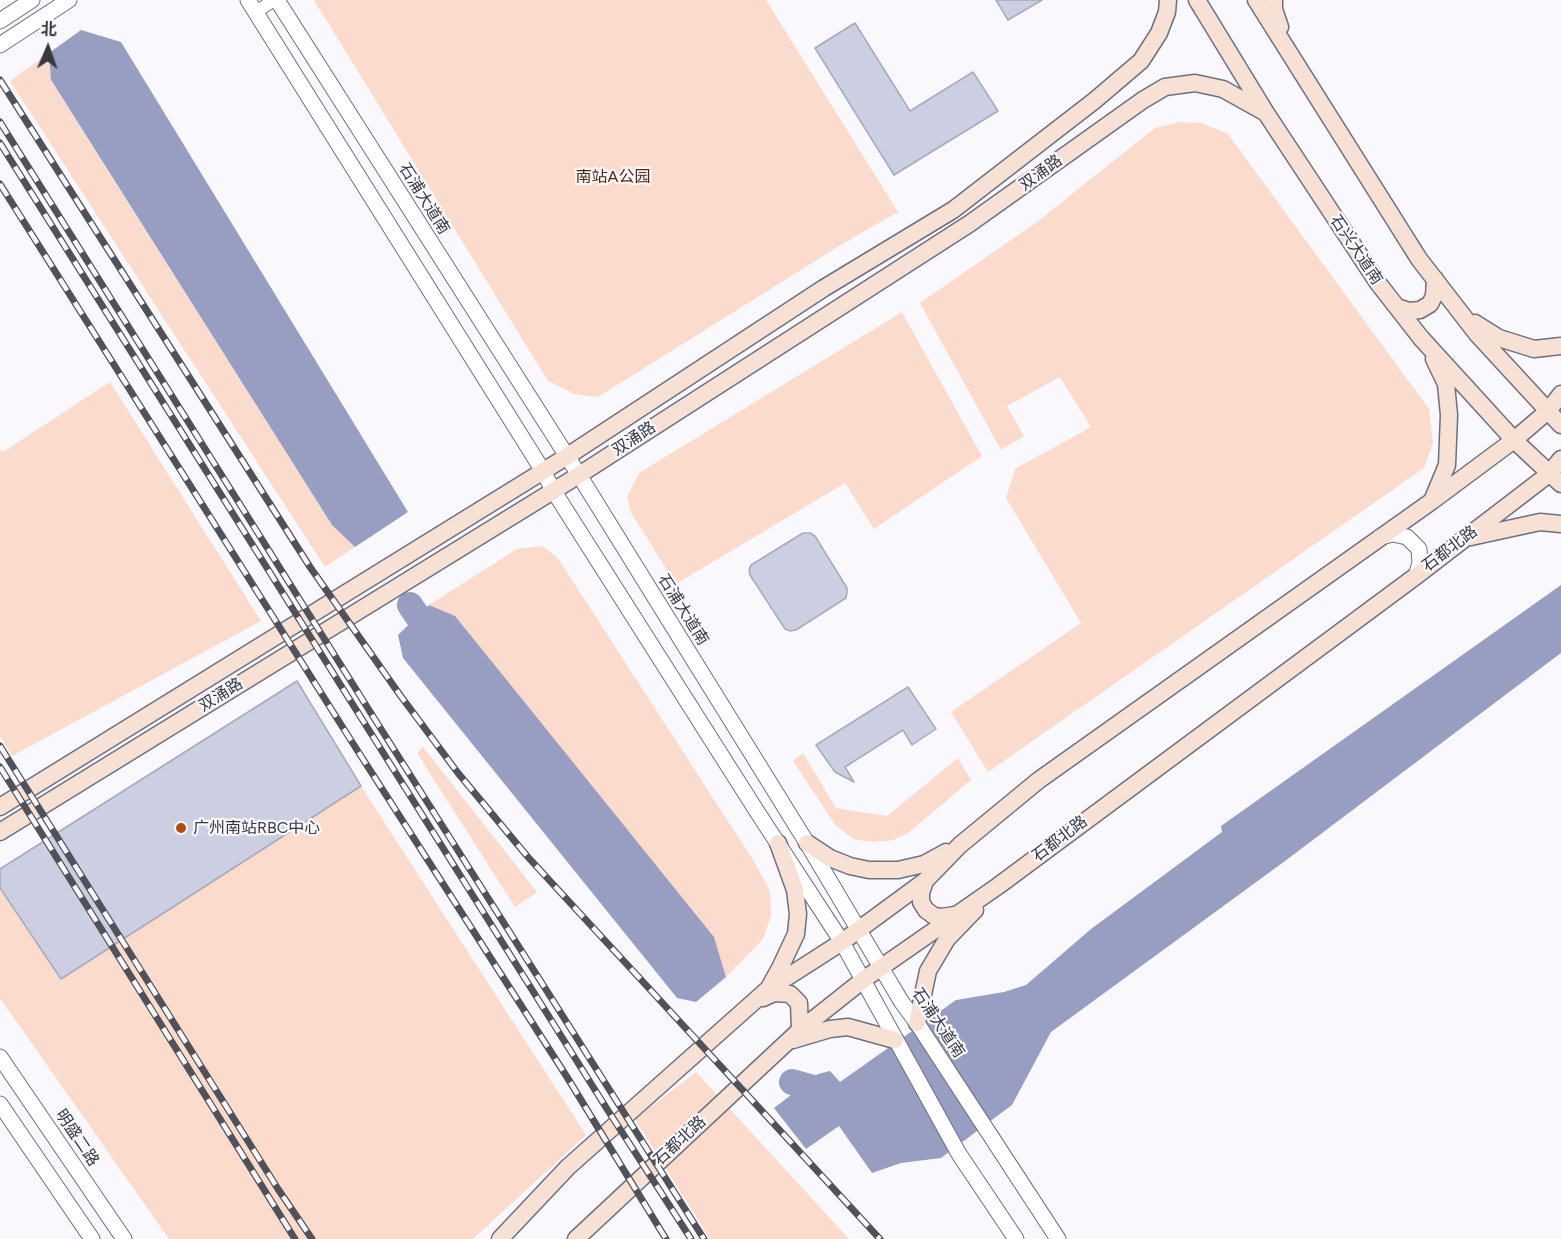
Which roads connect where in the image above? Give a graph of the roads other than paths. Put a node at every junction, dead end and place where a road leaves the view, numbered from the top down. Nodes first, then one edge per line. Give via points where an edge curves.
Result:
1 (32, 0) edge
2 (69, 0) edge
3 (276, 0) edge
4 (1168, 0) edge
5 (1197, 0) edge
6 (1256, 0) edge
7 (1274, 0) edge
8 (252, 6) edge
9 (0, 21) edge
10 (0, 45) edge
11 (1290, 53) junction
12 (1266, 113) junction
13 (1435, 279) junction
14 (1397, 307) junction
15 (1462, 315) junction
16 (1421, 338) junction
17 (1561, 346) edge
18 (1561, 394) edge
19 (1548, 411) junction
20 (1561, 424) edge
21 (1514, 440) junction
22 (566, 457) junction
23 (1561, 459) edge
24 (543, 471) junction
25 (579, 475) junction
26 (1555, 479) edge
27 (553, 490) junction
28 (1432, 501) junction
29 (1561, 524) edge
30 (1380, 537) junction
31 (1464, 538) junction
32 (1416, 576) junction
33 (776, 793) junction
34 (0, 807) edge
35 (756, 810) junction
36 (0, 832) edge
37 (778, 843) junction
38 (807, 843) junction
39 (960, 845) junction
40 (925, 881) junction
41 (998, 886) junction
42 (956, 914) junction
43 (859, 930) junction
44 (842, 942) junction
45 (881, 968) junction
46 (863, 980) junction
47 (767, 990) junction
48 (754, 1002) junction
49 (917, 1023) junction
50 (801, 1030) junction
51 (895, 1040) junction
52 (786, 1042) junction
53 (0, 1058) edge
54 (0, 1104) edge
55 (92, 1239) edge
56 (124, 1239) edge
57 (500, 1239) edge
58 (576, 1239) edge
59 (1016, 1239) edge
60 (1058, 1239) edge

1 - 9 street
2 - 10 street
3 - 8 street
3 - 22 street, 石浦大道南
4 - 22 main road, 双涌路 via 1159,33 1141,61 953,210 824,288
5 - 12 main road, 石兴大道南
6 - 11 main road
7 - 11 main road
8 - 24 street
11 - 13 main road
12 - 14 main road, 石兴大道南 via 1377,283
12 - 25 main road, 双涌路 via 1223,89 1195,83 1165,87 969,224
13 - 14 main road via 1431,304 1409,311
13 - 15 main road
14 - 16 main road, 石兴大道南
15 - 17 main road via 1499,338 1534,349
15 - 19 main road
16 - 21 main road, 石兴大道南
16 - 28 main road via 1446,384 1449,415 1447,465
18 - 19 main road
19 - 20 main road
19 - 21 main road
21 - 26 main road, 石兴大道南
21 - 28 main road
22 - 24 main road, 双涌路
22 - 25 street, 石浦大道南
23 - 26 main road, 石都北路
24 - 27 street
24 - 34 main road, 双涌路
25 - 27 main road, 双涌路
25 - 33 street, 石浦大道南
26 - 31 main road, 石都北路
27 - 35 street
27 - 36 main road, 双涌路
28 - 30 main road
29 - 31 main road via 1540,522
30 - 32 street via 1407,537 1419,549
30 - 39 main road via 1040,780
31 - 32 main road, 石都北路
32 - 41 main road, 石都北路
33 - 35 street via 776,812 771,815
33 - 38 street, 石浦大道南
35 - 37 street
37 - 44 street
37 - 47 main road via 795,890 798,914 796,934
38 - 39 main road via 830,858 869,870 898,870 924,864
38 - 43 street, 石浦大道南
39 - 40 main road
40 - 42 main road via 921,902 926,910 934,916
40 - 43 main road
41 - 42 main road, 石都北路
41 - 49 main road via 947,939 928,971
42 - 45 main road, 石都北路
43 - 44 main road
43 - 45 street, 石浦大道南
44 - 46 street
44 - 47 main road
45 - 46 main road, 石都北路
45 - 49 street, 石浦大道南
46 - 50 main road, 石都北路
46 - 51 street
47 - 48 main road
48 - 50 main road via 774,993 789,994 799,1003
48 - 57 main road via 568,1167
49 - 51 street via 907,1022 898,1027
49 - 60 street, 石浦大道南
50 - 52 main road, 石都北路
51 - 52 main road via 848,1027
51 - 59 street via 959,1154
52 - 58 main road, 石都北路
53 - 56 street, 明盛二路
54 - 55 street

